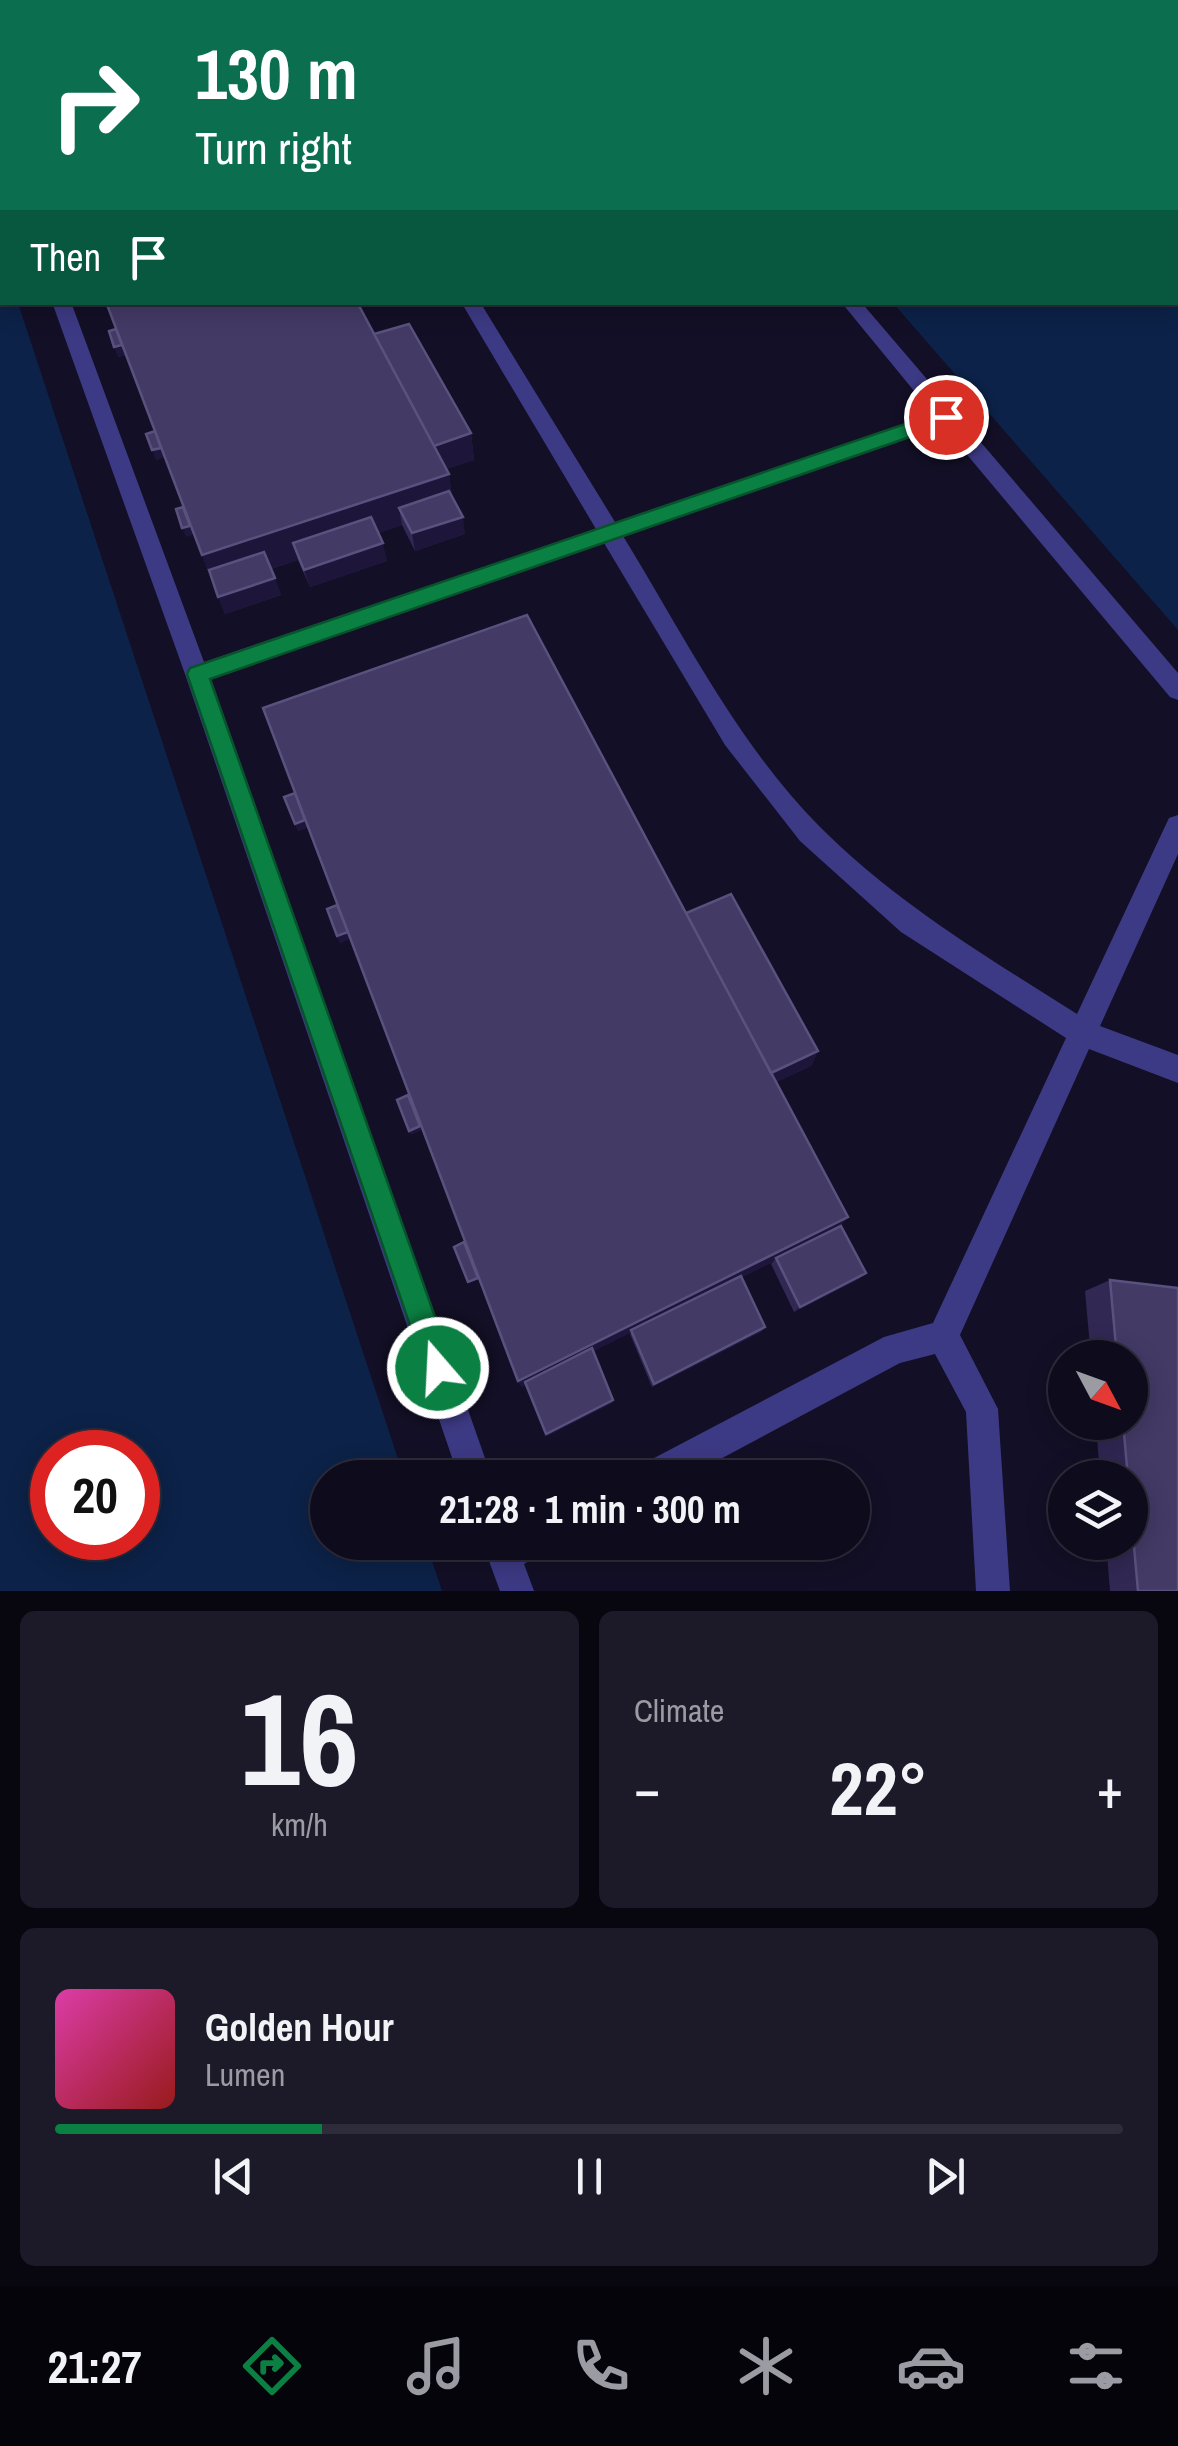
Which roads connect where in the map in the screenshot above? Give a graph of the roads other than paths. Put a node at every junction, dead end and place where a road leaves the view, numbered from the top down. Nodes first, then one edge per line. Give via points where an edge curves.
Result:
1 (62, 305) edge
2 (472, 305) edge
3 (853, 305) edge
4 (946, 417) junction
5 (610, 534) junction
6 (197, 674) junction
7 (1178, 690) edge
8 (1178, 826) edge
9 (1082, 1033) junction
10 (1178, 1069) edge
11 (943, 1336) junction
12 (470, 1460) edge
13 (686, 1460) edge
14 (513, 1560) edge
15 (517, 1591) edge
16 (992, 1591) edge

1 - 6 lane
2 - 5 lane
3 - 4 lane
4 - 5 lane
4 - 7 lane
5 - 6 lane
5 - 9 lane via 734,738 809,833 910,922
6 - 12 lane
8 - 9 lane
9 - 10 lane
9 - 11 lane
11 - 13 lane via 895,1348
11 - 16 lane via 982,1410
14 - 15 lane

